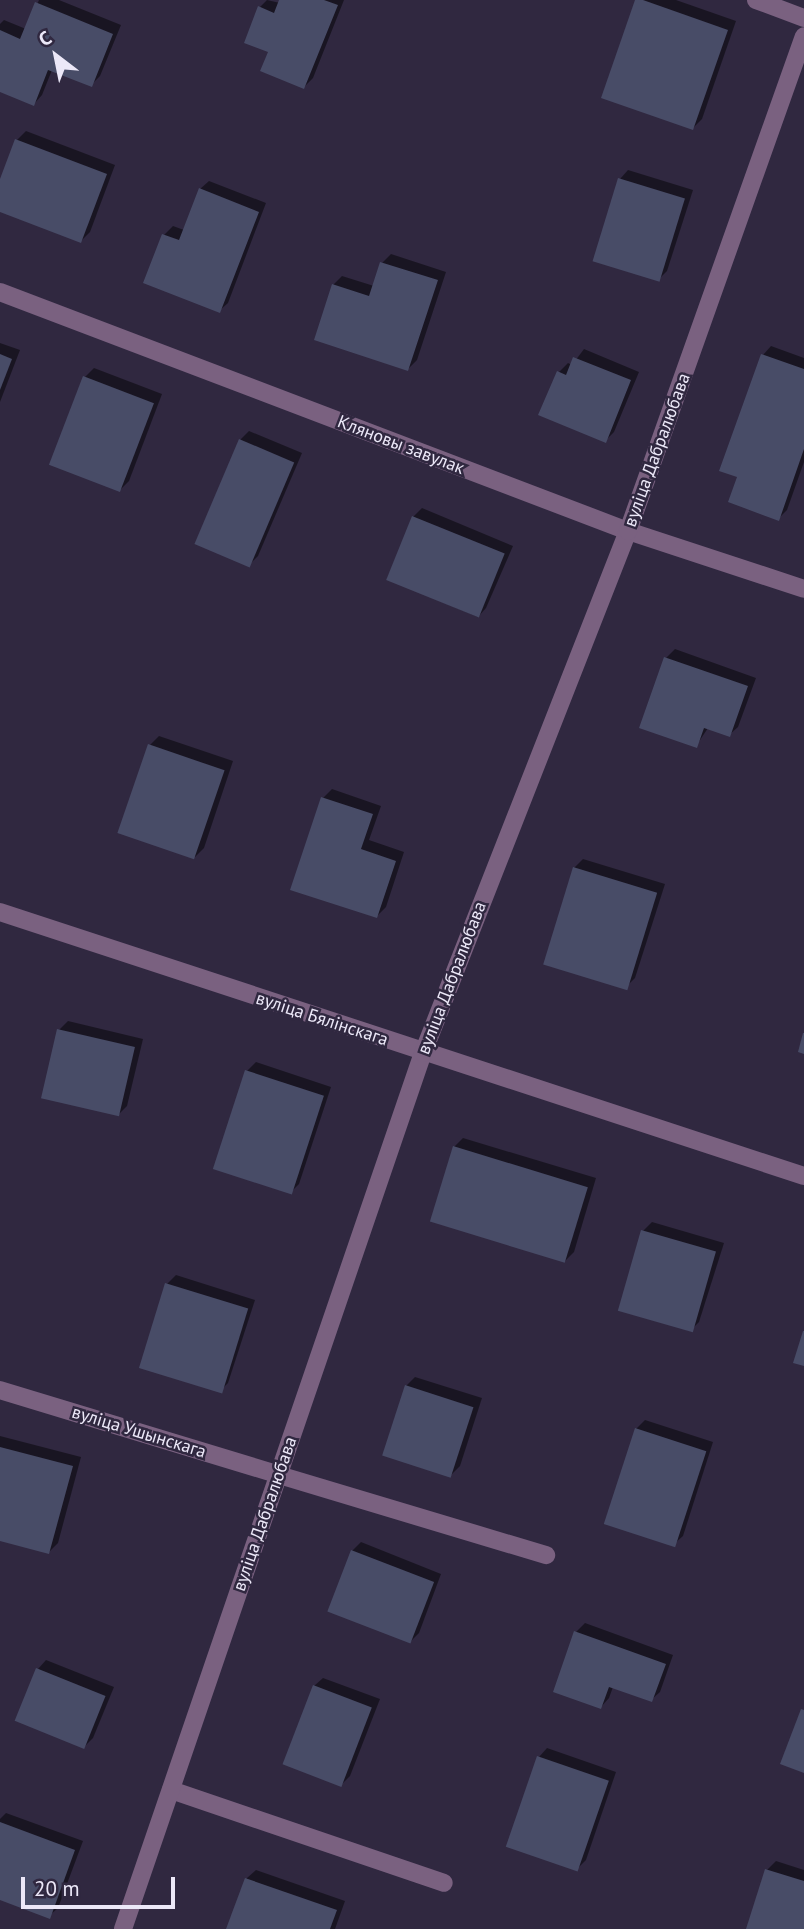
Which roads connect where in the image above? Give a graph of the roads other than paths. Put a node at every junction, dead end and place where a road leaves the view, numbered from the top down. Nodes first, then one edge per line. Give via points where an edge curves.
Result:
1 (756, 0) edge
2 (804, 18) edge
3 (804, 36) edge
4 (0, 292) edge
5 (628, 531) junction
6 (804, 589) edge
7 (0, 912) edge
8 (423, 1053) junction
9 (804, 1176) edge
10 (0, 1390) edge
11 (279, 1475) junction
12 (546, 1555) dead end
13 (171, 1790) junction
14 (444, 1883) dead end
15 (123, 1929) edge

1 - 2 street
3 - 5 street, вуліца Дабралюбава
4 - 5 street, Кляновы завулак
5 - 6 street, Кляновы завулак
5 - 8 street, вуліца Дабралюбава
7 - 8 street, вуліца Бялінскага
8 - 9 street, вуліца Бялінскага
8 - 11 street, вуліца Дабралюбава
10 - 11 street, вуліца Ушынскага
11 - 12 street, вуліца Ушынскага
11 - 13 street, вуліца Дабралюбава
13 - 14 street
13 - 15 street, вуліца Дабралюбава

